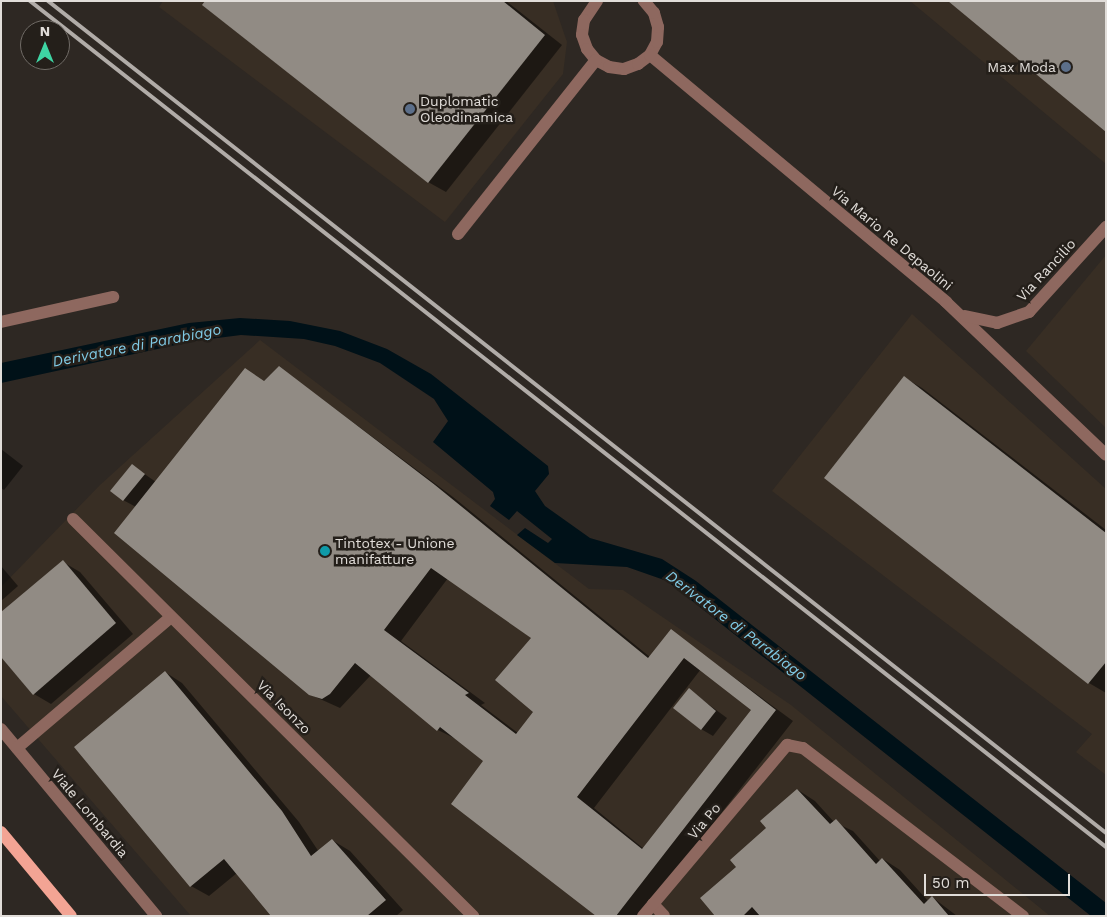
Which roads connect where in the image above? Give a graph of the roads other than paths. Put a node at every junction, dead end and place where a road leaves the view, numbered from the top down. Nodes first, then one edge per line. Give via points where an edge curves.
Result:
1 (645, 1) edge
2 (591, 3) edge
3 (650, 55) junction
4 (596, 60) junction
5 (1106, 227) edge
6 (458, 234) dead end
7 (113, 297) dead end
8 (946, 302) junction
9 (1, 322) edge
10 (1106, 456) edge
11 (73, 519) dead end
12 (171, 616) junction
13 (1, 729) edge
14 (17, 748) junction
15 (1, 832) edge
16 (653, 904) junction
17 (71, 916) edge
18 (156, 916) edge
19 (473, 916) edge
20 (643, 916) edge
21 (664, 916) edge
22 (1023, 916) edge

1 - 3 street via 654,13 658,27 657,42
2 - 4 street via 582,34 586,49
3 - 4 street via 624,69 609,67
3 - 8 street, Via Mario Re Depaolini
4 - 6 street
5 - 8 street, Via Rancilio via 1037,304 1019,317 986,323 965,316
7 - 9 street
8 - 10 street, Via Mario Re Depaolini
11 - 12 street, Via Isonzo
12 - 14 street
12 - 19 street, Via Isonzo
13 - 14 street, Viale Lombardia
14 - 18 street, Viale Lombardia
15 - 17 main road
16 - 20 street, Via Po
16 - 21 street
16 - 22 street, Via Po via 787,745 803,748

